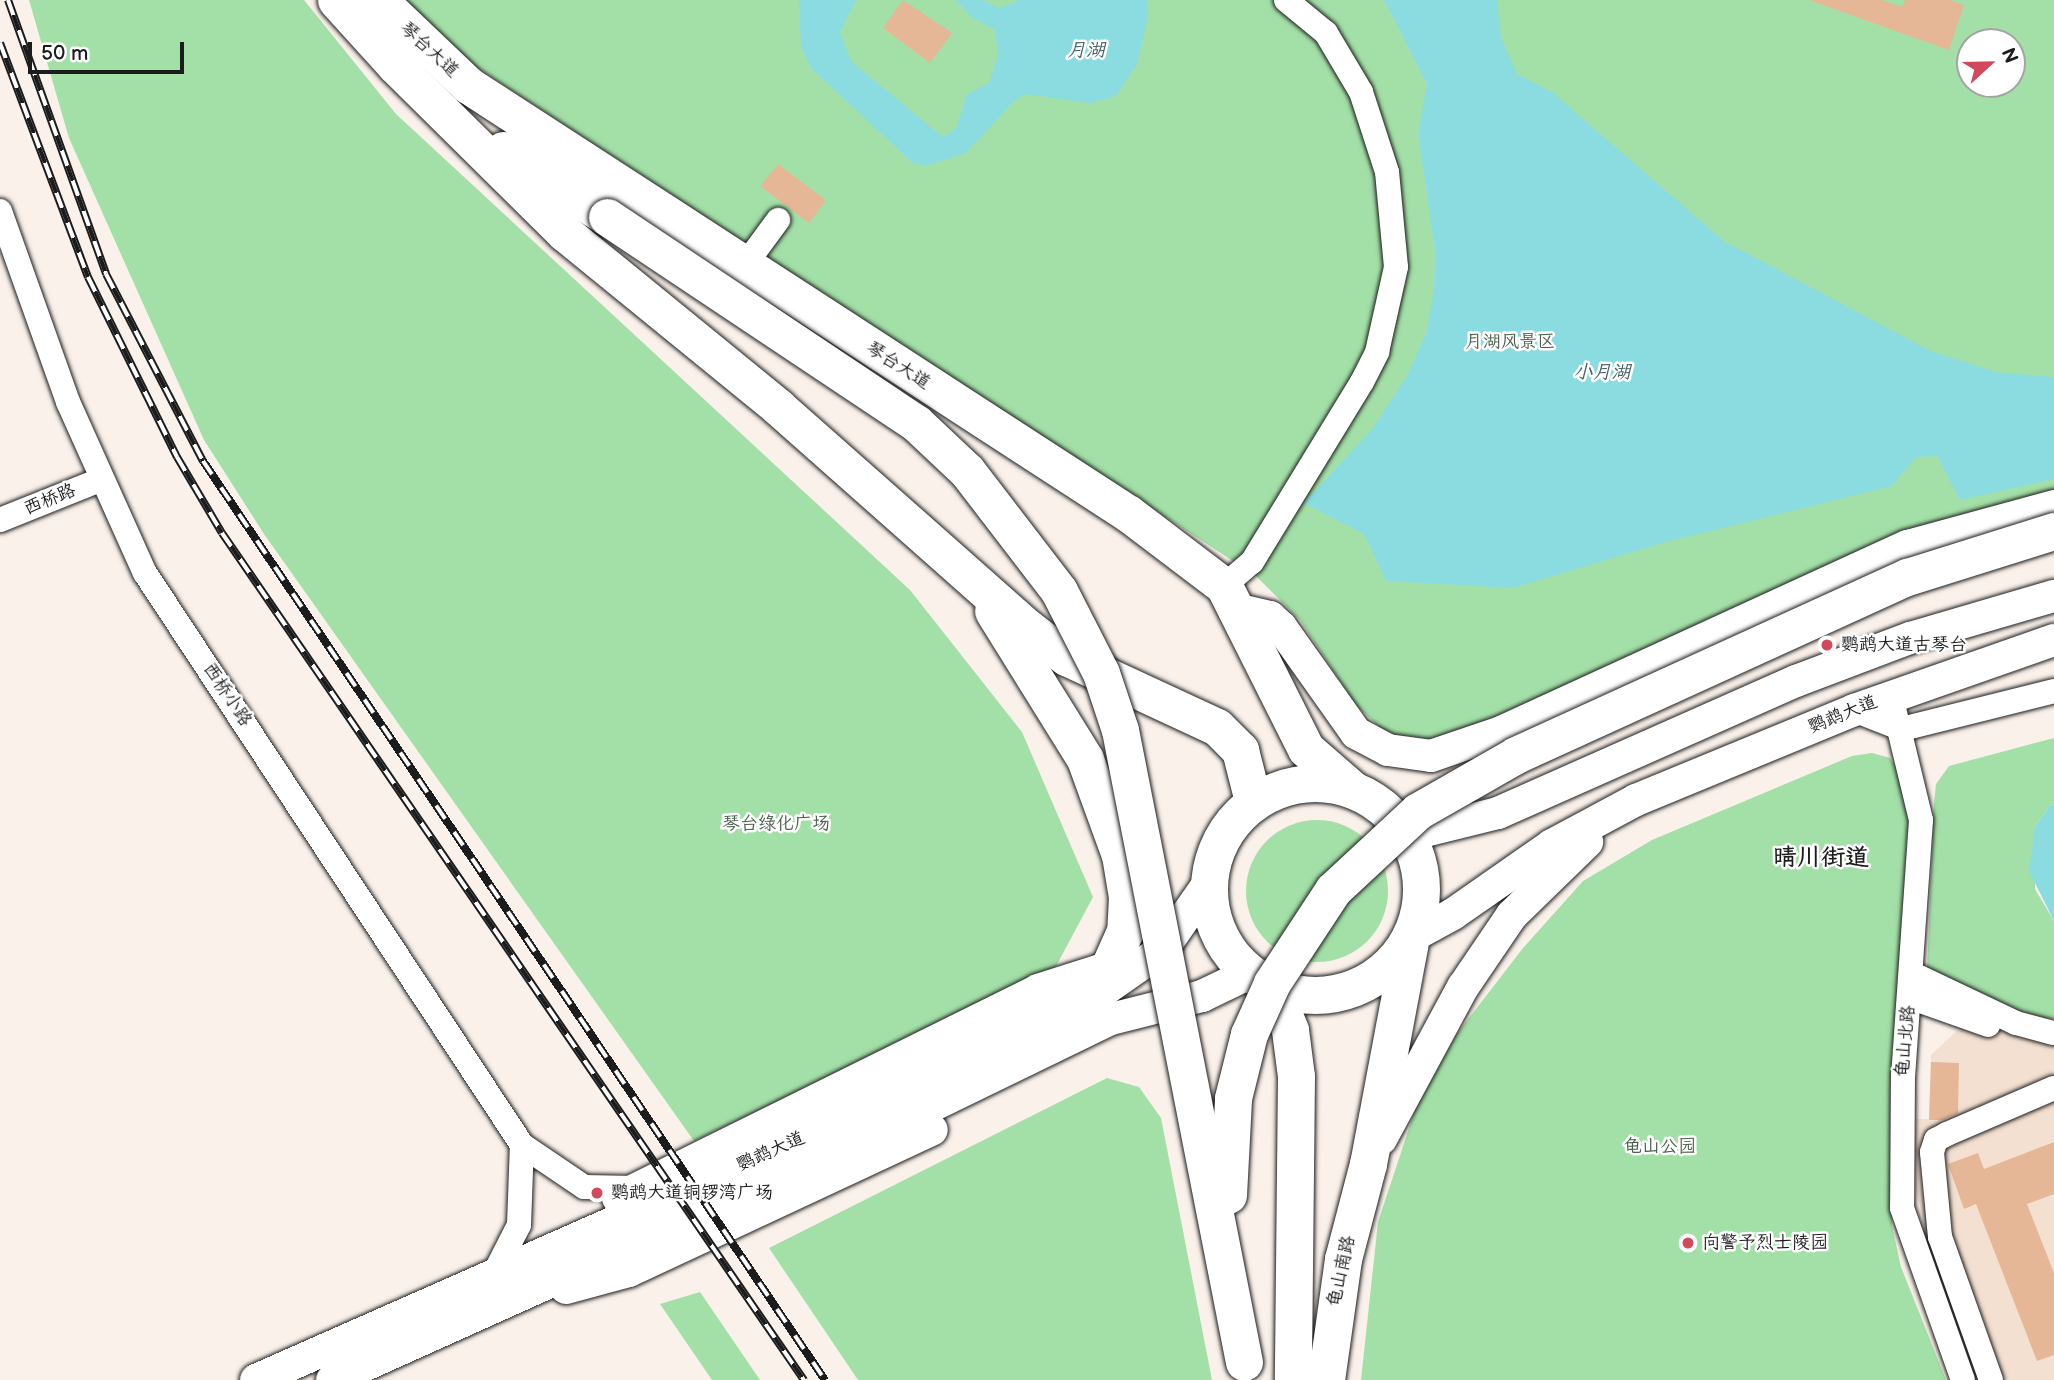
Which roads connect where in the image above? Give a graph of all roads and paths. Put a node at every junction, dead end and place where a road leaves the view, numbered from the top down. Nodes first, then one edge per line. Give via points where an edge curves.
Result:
1 (337, 0) edge
2 (379, 0) edge
3 (1286, 0) edge
4 (435, 105) junction
5 (0, 211) edge
6 (778, 220) dead end
7 (745, 265) junction
8 (100, 480) junction
9 (2054, 506) edge
10 (0, 520) edge
11 (2054, 531) edge
12 (970, 575) junction
13 (2054, 596) edge
14 (1232, 598) junction
15 (2054, 640) edge
16 (2054, 691) edge
17 (1892, 696) junction
18 (1854, 710) junction
19 (1902, 729) junction
20 (1352, 789) junction
21 (1636, 800) junction
22 (1254, 801) junction
23 (1395, 819) junction
24 (1208, 884) junction
25 (1411, 937) junction
26 (1261, 980) junction
27 (1910, 985) junction
28 (1105, 994) junction
29 (2054, 1033) edge
30 (2054, 1047) edge
31 (2054, 1088) edge
32 (522, 1144) junction
33 (1368, 1164) junction
34 (636, 1188) junction
35 (487, 1286) junction
36 (1246, 1371) edge
37 (256, 1380) edge
38 (332, 1380) edge
39 (1293, 1380) edge
40 (1326, 1380) edge
41 (1963, 1380) edge
42 (1991, 1380) edge

1 - 4 highway, 琴台大道
2 - 7 highway, 琴台大道 via 468,85
3 - 14 street via 1326,33 1361,92 1387,172 1396,267 1377,352
4 - 12 highway, 琴台大道 via 565,233 778,407
4 - 36 highway, bridge via 916,423 967,471 1059,591 1101,673 1120,730
5 - 8 street, 西桥小路
6 - 7 street
7 - 14 highway, 琴台大道 via 1129,514
8 - 10 street, 西桥路
8 - 32 street, 西桥小路 via 145,573
9 - 14 main road via 1908,546 1501,732 1430,756 1388,750 1356,733 1281,626
11 - 36 highway, bridge via 1907,577 1516,755 1444,793 1362,861 1310,922 1272,983 1249,1034 1233,1098 1230,1240
12 - 22 highway, 琴台大道 via 1066,657 1217,727 1240,750
12 - 28 highway via 1054,705 1104,804 1127,897 1125,931
13 - 23 main road via 1910,638 1540,797 1460,825 1429,830
14 - 20 highway, 琴台大道 via 1306,749
15 - 17 main road, 鹦鹉大道
16 - 19 street
17 - 18 main road, 鹦鹉大道
17 - 19 street, 龟山北路
18 - 19 street
18 - 21 main road, 鹦鹉大道
19 - 27 street, 龟山北路 via 1921,821
20 - 22 highway via 1319,782 1284,786
20 - 23 highway
21 - 25 main road via 1552,845
21 - 33 main road via 1556,869 1512,915 1422,1056
22 - 24 highway via 1221,837
23 - 25 highway via 1412,845 1421,875 1420,907
24 - 26 highway via 1218,933
24 - 28 main road, 鹦鹉大道 via 1162,950
25 - 26 highway via 1384,970 1336,994 1304,995
25 - 33 highway, 龟山南路
26 - 28 main road, 鹦鹉大道 via 1202,996
26 - 39 highway via 1295,1055
27 - 29 street
27 - 30 street
27 - 41 street, 龟山北路 via 1902,1208
28 - 34 main road via 1038,990
28 - 35 main road, 鹦鹉大道
28 - 35 main road via 1024,1083 844,1175 629,1271
31 - 42 street via 1947,1134 1936,1140 1932,1152 1943,1248
32 - 34 street via 584,1187
32 - 35 street via 519,1226
33 - 40 highway, 龟山南路 via 1343,1259
34 - 35 main road via 575,1219
35 - 37 main road, 鹦鹉大道
35 - 38 main road, 鹦鹉大道

